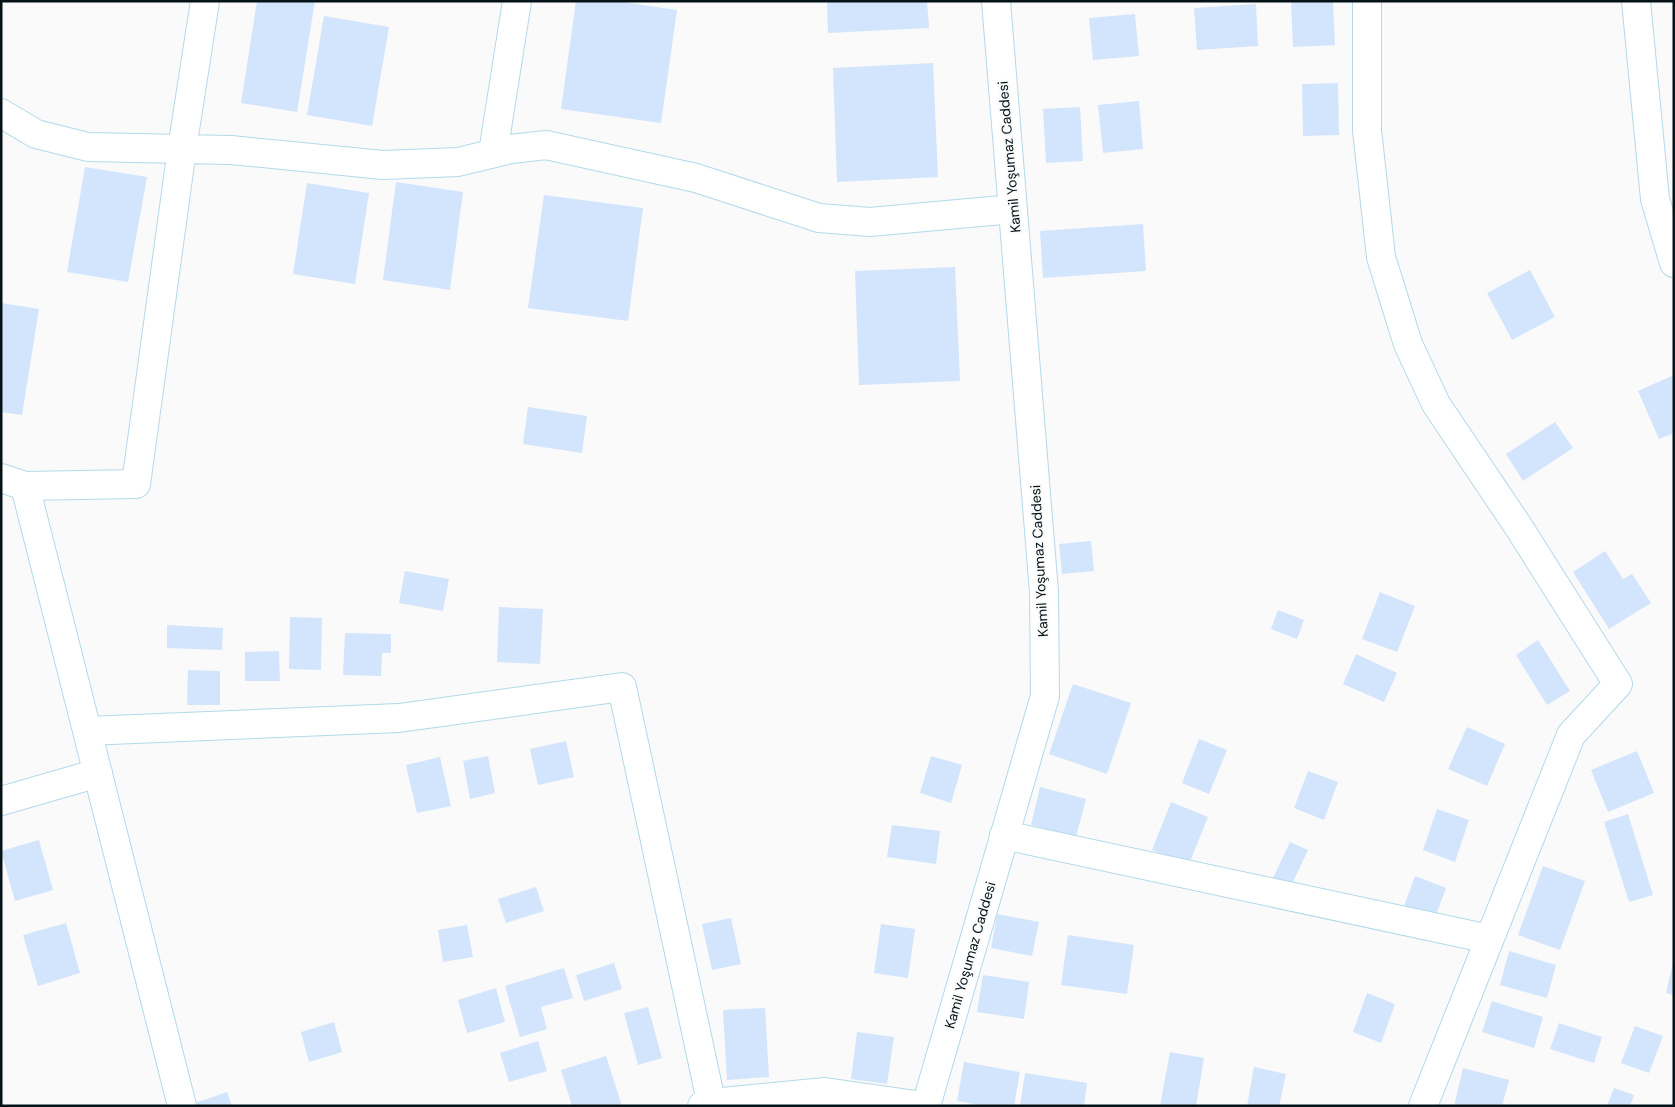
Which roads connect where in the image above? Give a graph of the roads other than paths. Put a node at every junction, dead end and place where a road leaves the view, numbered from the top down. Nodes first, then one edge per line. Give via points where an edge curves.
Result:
1 (205, 1) edge
2 (517, 1) edge
3 (996, 1) edge
4 (1367, 1) edge
5 (1636, 1) edge
6 (1, 113) edge
7 (182, 149) junction
8 (493, 153) junction
9 (1013, 209) junction
10 (1669, 230) edge
11 (1674, 263) edge
12 (13, 482) edge
13 (87, 731) junction
14 (98, 773) junction
15 (1, 800) edge
16 (1004, 835) junction
17 (1489, 939) junction
18 (709, 1105) edge
19 (182, 1106) edge
20 (925, 1106) edge
21 (1423, 1106) edge

1 - 7 street
2 - 8 street
3 - 9 street, Kamil Yoşumaz Caddesi
4 - 17 street via 1367,130 1381,257 1408,344 1436,404 1618,684 1571,736
5 - 10 street via 1655,199
6 - 7 street via 36,134 88,147
7 - 8 street via 231,150 383,165 458,162
7 - 12 street via 136,484
8 - 9 street via 546,145 696,178 819,218 870,222
9 - 16 street, Kamil Yoşumaz Caddesi via 1044,592 1045,696
10 - 11 street
12 - 13 street
13 - 14 street
13 - 18 street via 399,718 622,687
14 - 15 street
14 - 19 street
16 - 17 street
16 - 20 street, Kamil Yoşumaz Caddesi
17 - 21 street
18 - 20 street via 825,1092

